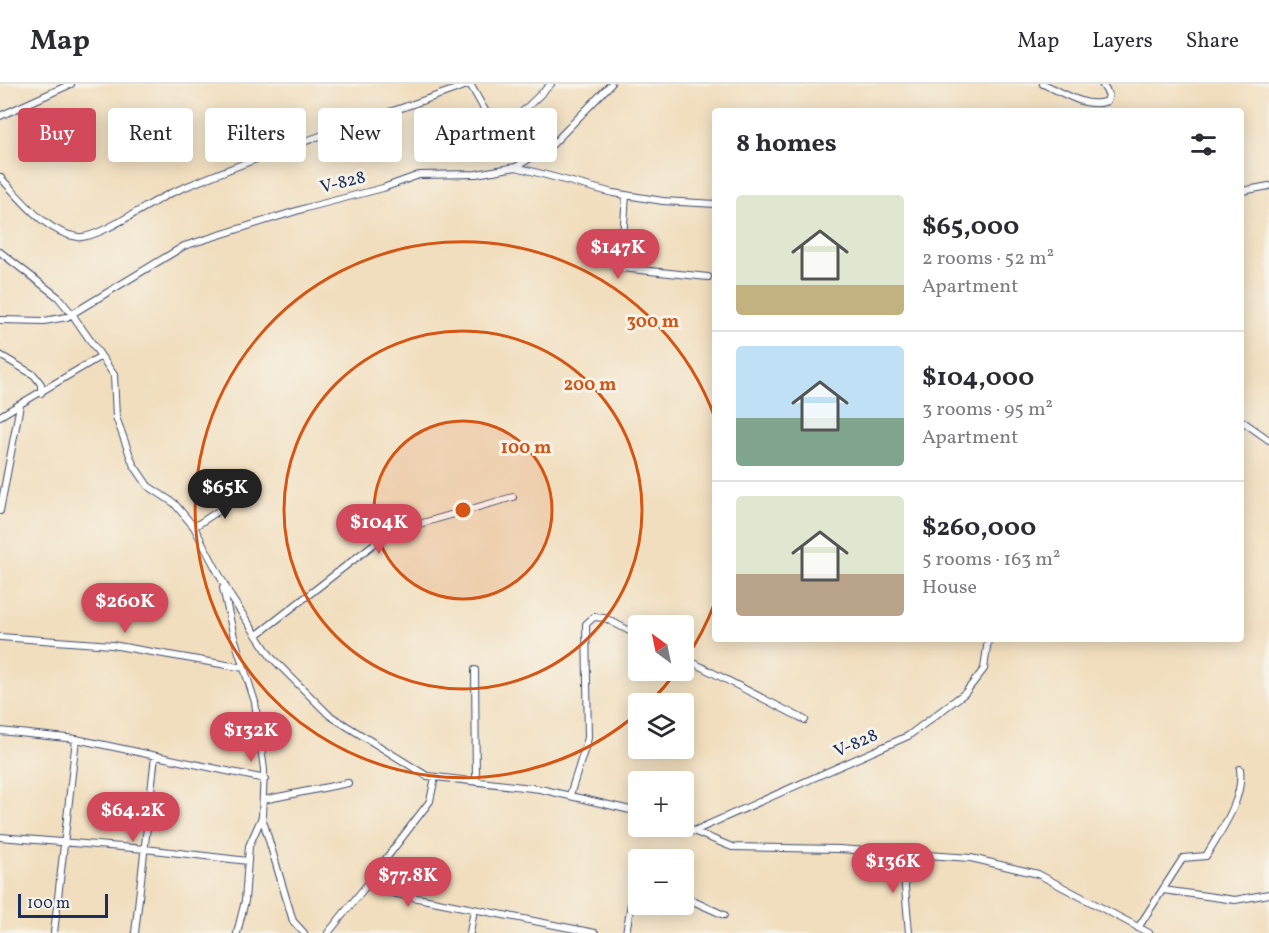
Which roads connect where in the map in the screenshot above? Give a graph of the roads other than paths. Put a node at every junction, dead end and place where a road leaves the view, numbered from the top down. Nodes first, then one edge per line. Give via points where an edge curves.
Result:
1 (71, 84) edge
2 (470, 84) edge
3 (551, 84) edge
4 (611, 84) edge
5 (1043, 84) edge
6 (1101, 84) edge
7 (0, 116) edge
8 (516, 167) junction
9 (0, 177) edge
10 (1269, 186) edge
11 (1244, 191) edge
12 (626, 195) junction
13 (712, 204) edge
14 (0, 252) edge
15 (708, 277) dead end
16 (72, 314) junction
17 (0, 320) edge
18 (0, 355) edge
19 (101, 356) junction
20 (41, 393) junction
21 (20, 405) junction
22 (0, 416) edge
23 (1244, 422) edge
24 (1269, 440) edge
25 (244, 494) dead end
26 (513, 496) dead end
27 (0, 511) edge
28 (194, 527) junction
29 (221, 578) junction
30 (628, 630) edge
31 (256, 635) junction
32 (0, 637) edge
33 (988, 642) edge
34 (694, 663) edge
35 (244, 668) junction
36 (475, 670) dead end
37 (805, 720) dead end
38 (0, 731) edge
39 (76, 739) junction
40 (155, 756) junction
41 (1240, 769) dead end
42 (435, 777) junction
43 (265, 778) junction
44 (476, 782) junction
45 (348, 783) dead end
46 (570, 795) junction
47 (263, 800) junction
48 (628, 809) edge
49 (262, 817) junction
50 (694, 831) joint
51 (0, 837) edge
52 (64, 844) junction
53 (145, 849) junction
54 (902, 853) junction
55 (248, 861) junction
56 (370, 881) junction
57 (1163, 890) junction
58 (1269, 894) edge
59 (694, 902) edge
60 (474, 909) junction
61 (629, 915) edge
62 (724, 915) dead end
63 (1138, 928) junction
64 (54, 933) edge
65 (135, 933) edge
66 (237, 933) edge
67 (304, 933) edge
68 (328, 933) edge
69 (470, 933) edge
70 (595, 933) edge
71 (626, 933) edge
72 (909, 933) edge
73 (1149, 933) edge

1 - 7 street
2 - 3 street via 487,114 502,123 517,117
2 - 9 street via 226,170 159,199 95,235 78,237 45,223
4 - 8 street, V-828 via 554,144
5 - 6 street via 1081,101 1100,104 1109,95
8 - 12 street
8 - 16 street, V-828 via 476,174 419,174 184,246
10 - 11 street
12 - 13 street
12 - 15 street via 621,268
14 - 16 street via 58,297
16 - 17 street, V-828 via 44,321
16 - 19 street
18 - 20 street via 34,375 42,384
19 - 20 street
19 - 28 street via 114,375 116,417 133,464 148,486 174,504
20 - 21 street
21 - 22 street
21 - 27 street
23 - 24 street
25 - 28 street
26 - 31 street via 388,533
28 - 29 street
29 - 31 street
29 - 35 street
30 - 46 street via 605,618 594,617 586,624 588,738
31 - 42 street via 271,657 329,715
32 - 35 street via 112,645
33 - 50 street, V-828 via 984,669 965,693 908,736
34 - 37 street
35 - 43 street via 255,702
36 - 44 street
38 - 39 street
39 - 40 street
39 - 52 street
40 - 43 street
40 - 53 street
41 - 57 street via 1242,780 1233,808 1206,856 1183,858
42 - 44 street
42 - 56 street via 430,801
43 - 47 street
44 - 46 street
45 - 47 street
46 - 48 street
47 - 49 street
49 - 55 street via 249,846
49 - 67 street via 293,921
50 - 54 street via 732,847
51 - 52 street
52 - 53 street
52 - 64 street
53 - 55 street
53 - 65 street
54 - 63 street via 971,858 1038,873
54 - 72 street
55 - 66 street via 245,901
56 - 60 street via 371,886 382,891
56 - 68 street
57 - 58 street via 1235,900
57 - 63 street
59 - 62 street
60 - 69 street
60 - 70 street
61 - 71 street
63 - 73 street

